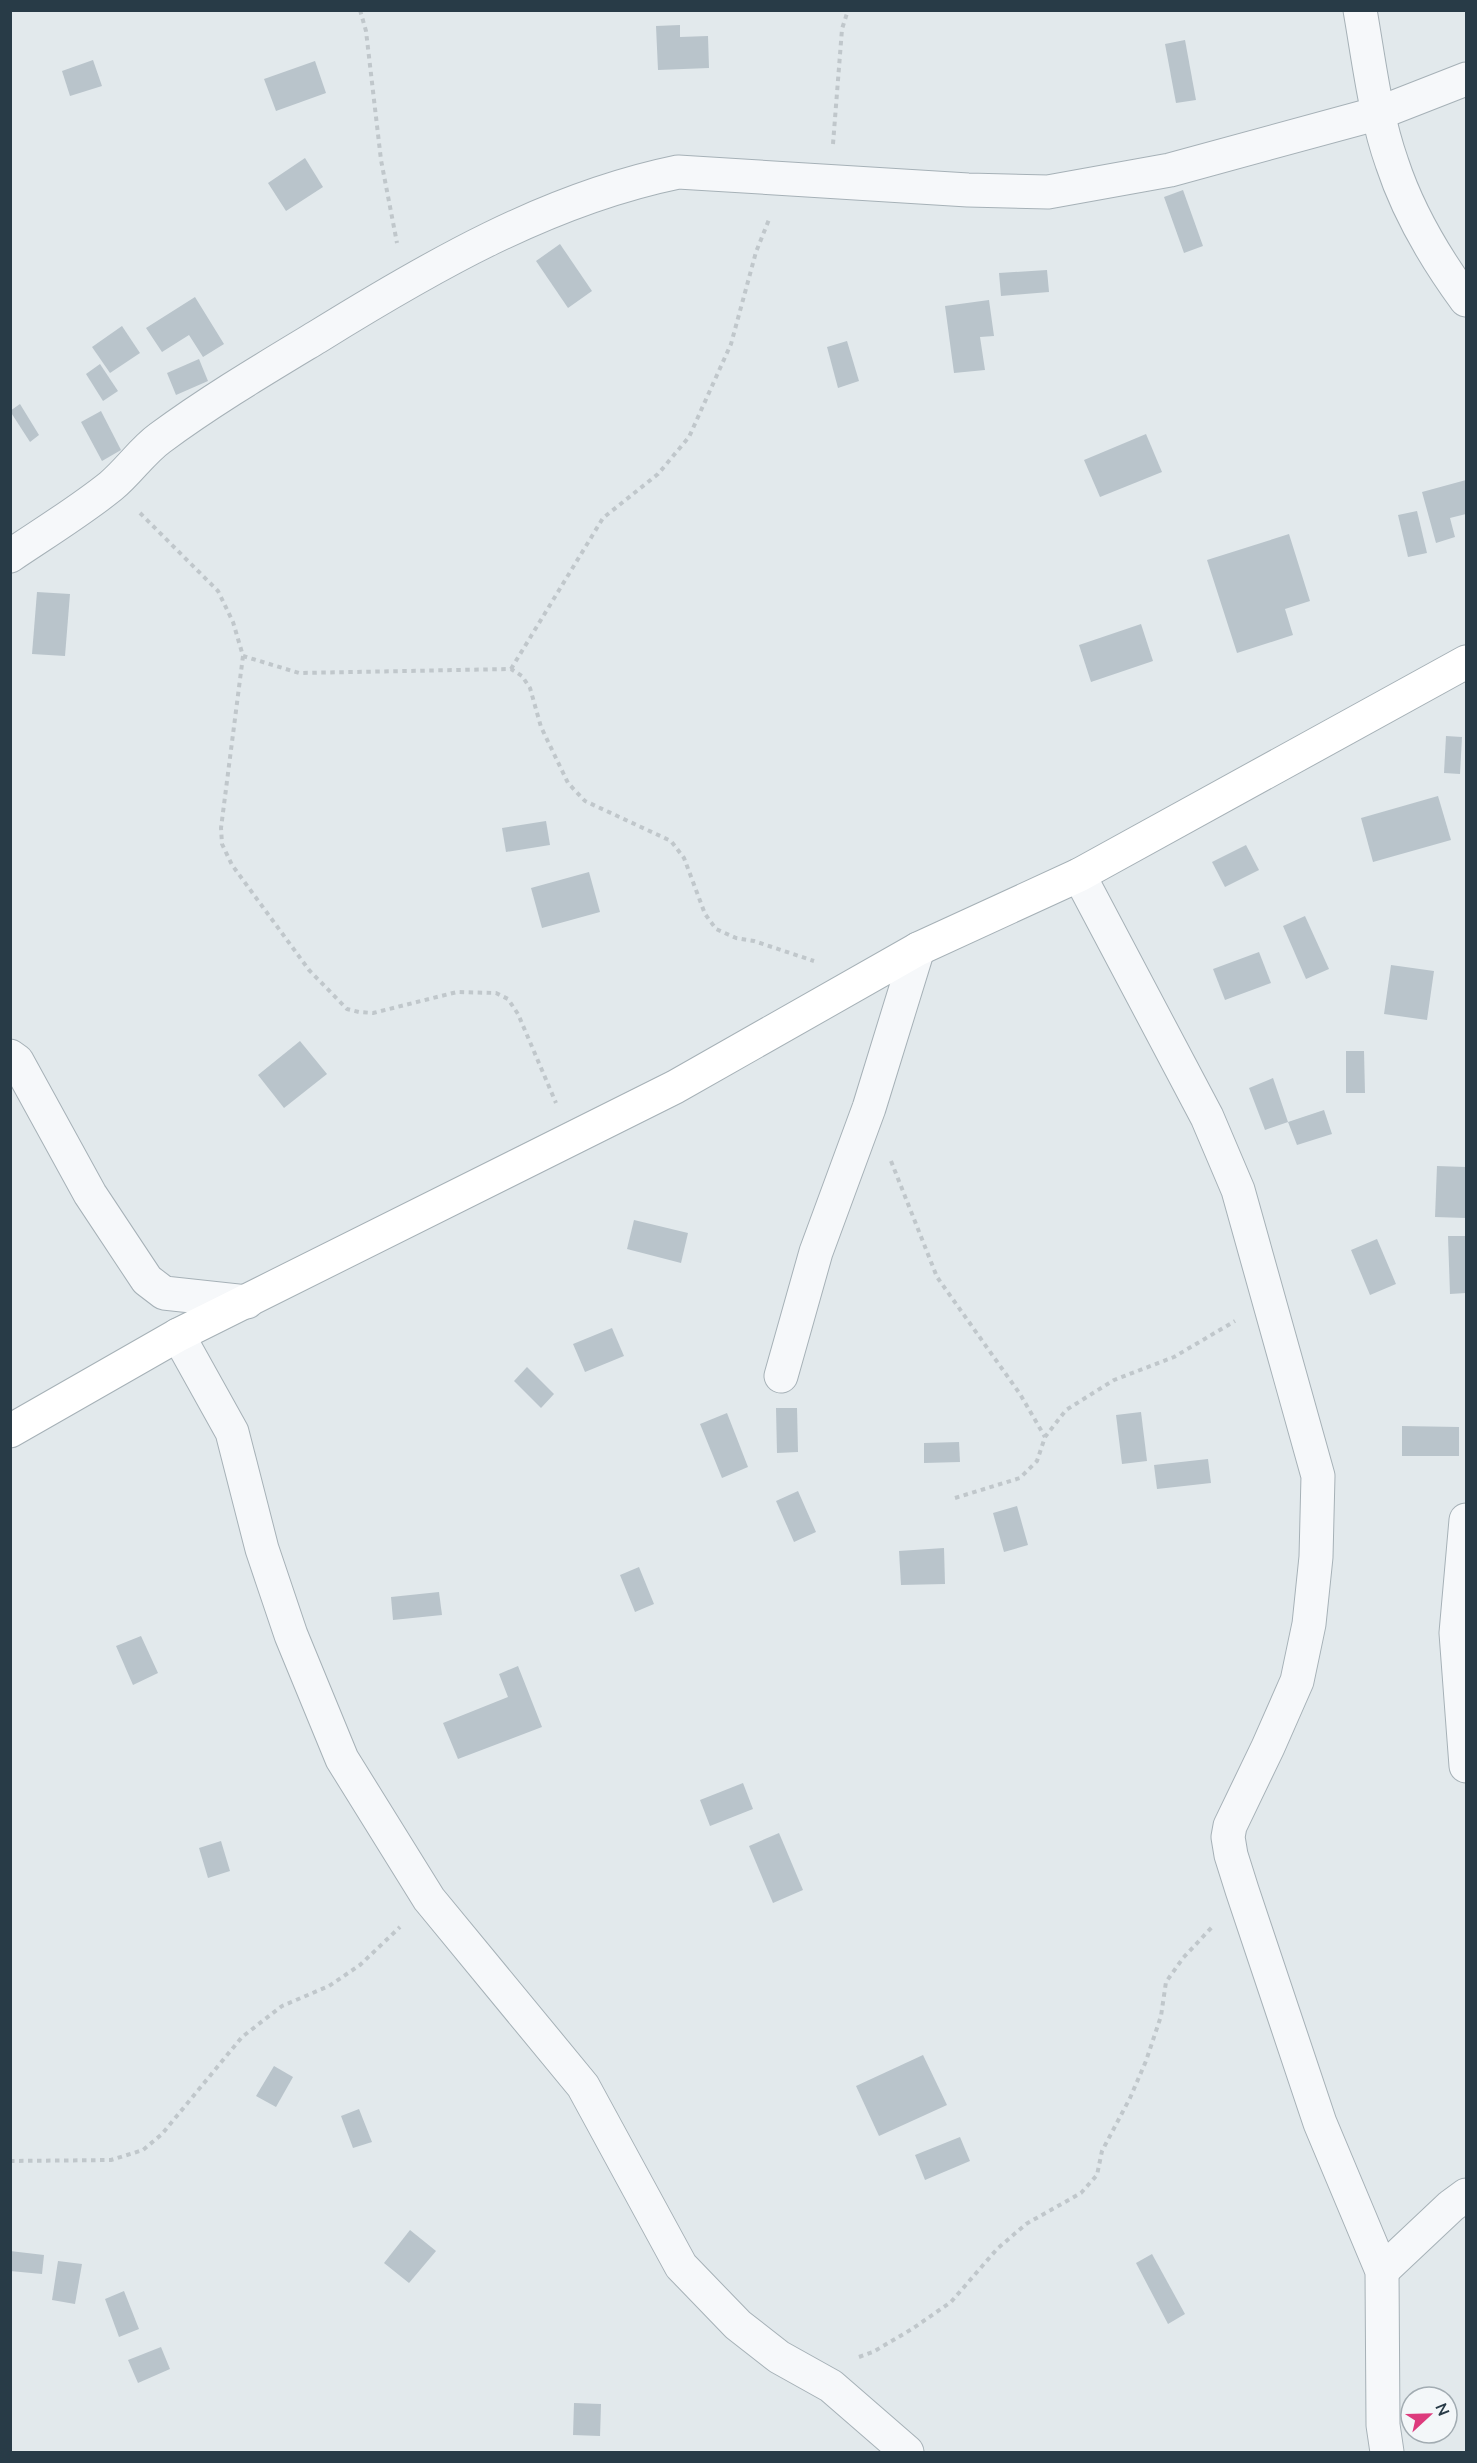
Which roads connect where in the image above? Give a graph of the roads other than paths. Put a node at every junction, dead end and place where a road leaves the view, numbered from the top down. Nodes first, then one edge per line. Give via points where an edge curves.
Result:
1 (1360, 10) edge
2 (1467, 79) edge
3 (1379, 113) junction
4 (1467, 300) edge
5 (10, 556) edge
6 (1467, 662) edge
7 (1079, 875) junction
8 (918, 949) junction
9 (10, 1056) edge
10 (247, 1302) junction
11 (178, 1335) junction
12 (781, 1376) dead end
13 (10, 1431) edge
14 (1467, 1520) edge
15 (1467, 1766) edge
16 (1467, 2195) edge
17 (1382, 2271) junction
18 (907, 2452) edge
19 (1387, 2452) edge

1 - 3 street
2 - 3 street
3 - 4 street via 1392,163 1418,223
3 - 5 street via 1170,170 1048,192 678,172 575,200 463,251 218,398 157,440 112,486
6 - 7 street
7 - 8 street
7 - 17 street via 1207,1117 1238,1190 1318,1476 1309,1624 1297,1681 1228,1837 1320,2123
8 - 10 street via 675,1087
8 - 12 street via 869,1108 816,1252
9 - 10 street via 17,1061 90,1194 147,1280 164,1293
10 - 11 street
11 - 13 street
11 - 18 street via 232,1432 262,1549 342,1759 429,1899 583,2086 681,2266 738,2325 779,2357 831,2386
14 - 15 street via 1455,1633
16 - 17 street
17 - 19 street via 1383,2426

